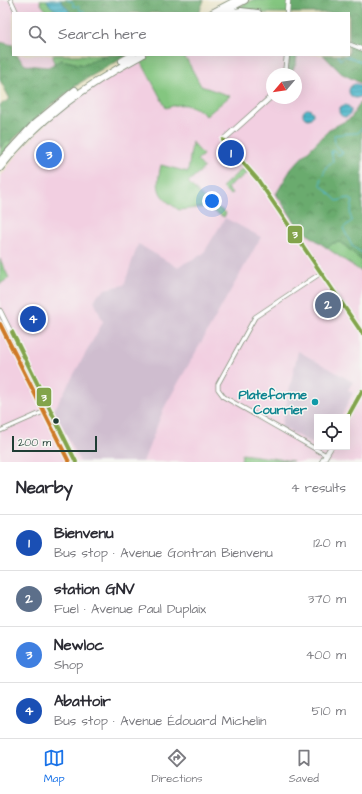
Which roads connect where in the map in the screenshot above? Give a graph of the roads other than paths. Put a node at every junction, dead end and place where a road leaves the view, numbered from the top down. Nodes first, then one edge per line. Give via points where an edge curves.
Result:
1 (11, 0) edge
2 (237, 0) edge
3 (245, 0) edge
4 (288, 0) edge
5 (17, 12) edge
6 (214, 12) edge
7 (223, 12) edge
8 (234, 12) edge
9 (249, 12) edge
10 (286, 12) edge
11 (350, 44) edge
12 (362, 49) edge
13 (131, 56) edge
14 (140, 56) edge
15 (287, 56) edge
16 (286, 68) edge
17 (266, 101) edge
18 (0, 161) edge
19 (0, 168) edge
20 (321, 273) junction
21 (0, 311) edge
22 (362, 333) edge
23 (362, 391) edge
24 (50, 409) junction
25 (349, 414) edge
26 (0, 430) edge
27 (329, 450) edge
28 (326, 455) junction
29 (76, 462) edge
30 (322, 462) edge

1 - 5 street
2 - 6 highway
3 - 7 highway
4 - 10 main road
8 - 9 highway
11 - 12 street
13 - 18 highway via 58,103 25,132
14 - 19 highway via 98,80 58,108 28,136
15 - 16 main road
17 - 20 main road via 223,140 258,180
20 - 22 main road
20 - 28 street via 255,317 218,384 218,389 224,397
21 - 24 main road
23 - 25 main road
24 - 26 street
24 - 29 main road
27 - 28 main road
28 - 30 main road

